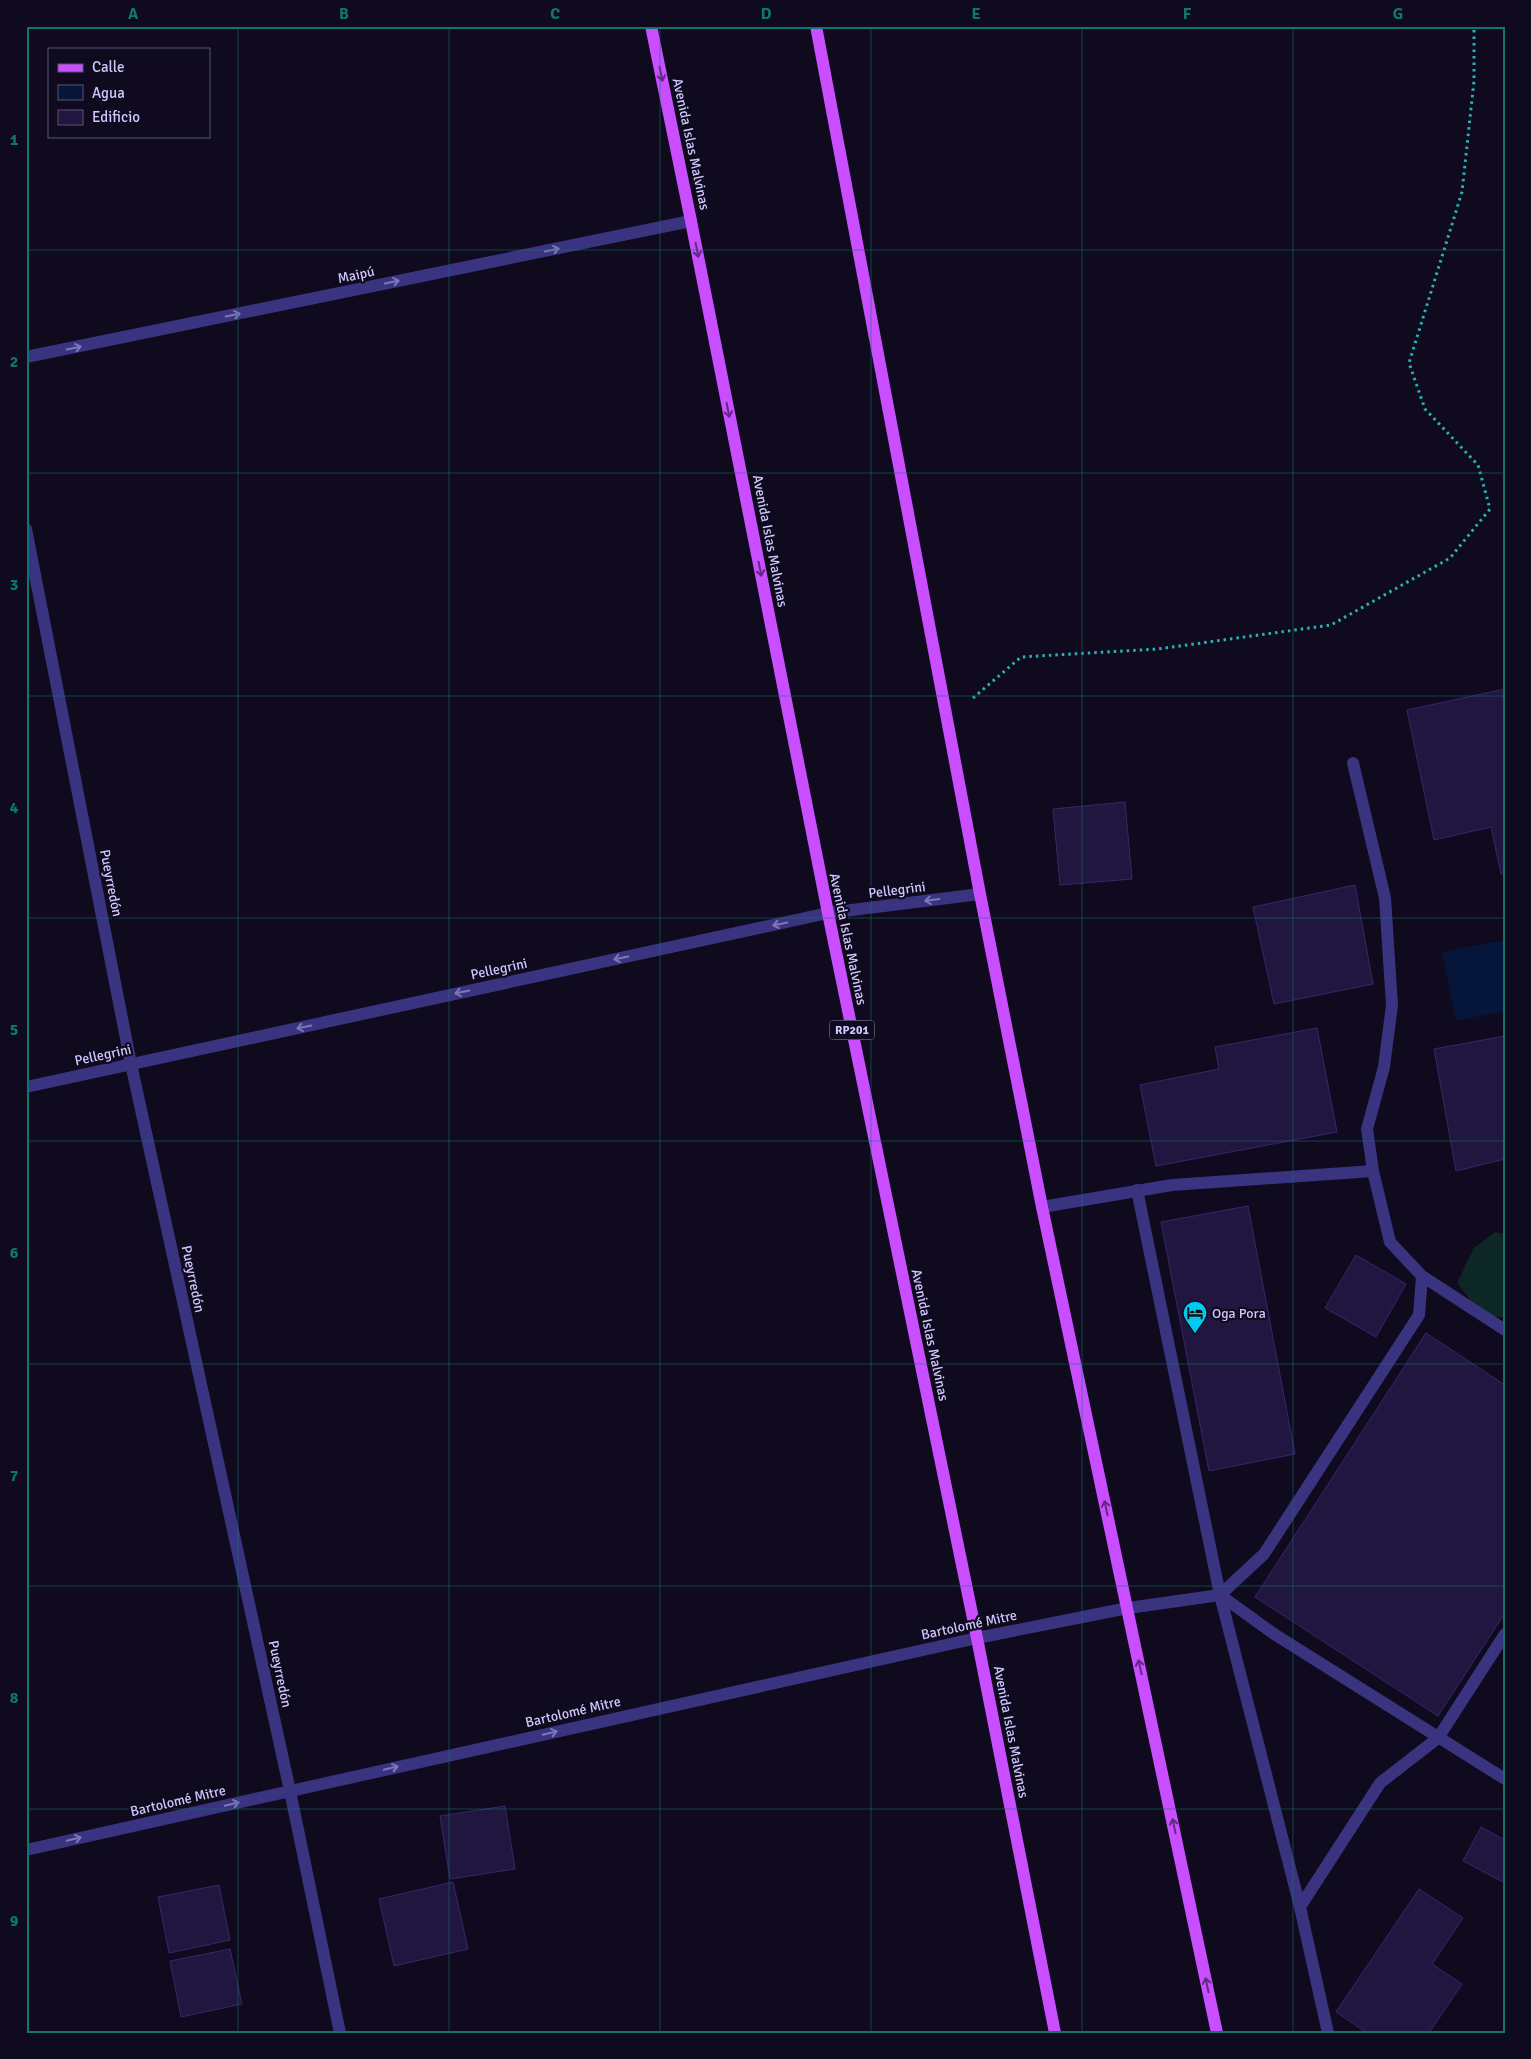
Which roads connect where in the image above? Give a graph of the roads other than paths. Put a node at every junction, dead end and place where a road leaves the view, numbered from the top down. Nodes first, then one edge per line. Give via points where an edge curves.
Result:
1 (651, 26) edge
2 (816, 26) edge
3 (691, 221) junction
4 (26, 357) edge
5 (26, 529) edge
6 (1353, 764) dead end
7 (980, 894) junction
8 (828, 913) junction
9 (131, 1064) junction
10 (26, 1087) edge
11 (1373, 1171) junction
12 (1137, 1190) junction
13 (1042, 1207) junction
14 (1422, 1276) junction
15 (1505, 1330) edge
16 (1220, 1595) junction
17 (1128, 1608) junction
18 (1505, 1634) edge
19 (977, 1638) junction
20 (1438, 1738) junction
21 (1505, 1779) edge
22 (290, 1791) junction
23 (26, 1850) edge
24 (1300, 1907) junction
25 (340, 2033) edge
26 (1055, 2033) edge
27 (1217, 2033) edge
28 (1328, 2033) edge

1 -> 3 main road, Avenida Islas Malvinas / RP201
2 - 7 main road
4 -> 3 street, Maipú
3 -> 8 main road, Avenida Islas Malvinas / RP201
5 - 9 street, Pueyrredón
6 - 11 street via 1385,898 1392,1005 1384,1067 1367,1129
7 -> 8 street, Pellegrini
7 - 13 main road
8 -> 9 street, Pellegrini
8 - 19 main road, Avenida Islas Malvinas / RP201
9 - 10 street, Pellegrini
9 - 22 street, Pueyrredón
11 - 12 street via 1172,1184
11 - 14 street via 1390,1242
12 - 13 street
12 - 16 street
17 -> 13 main road
14 - 15 street
14 - 16 street via 1419,1315 1264,1554
16 - 17 street, Bartolomé Mitre
16 - 20 street via 1274,1634
16 - 24 street
17 - 19 street, Bartolomé Mitre
27 -> 17 main road
18 - 20 street
22 -> 19 street, Bartolomé Mitre
19 - 26 main road, Avenida Islas Malvinas / RP201
20 - 21 street
20 - 24 street via 1380,1782
23 -> 22 street, Bartolomé Mitre
22 - 25 street, Pueyrredón
24 - 28 street

